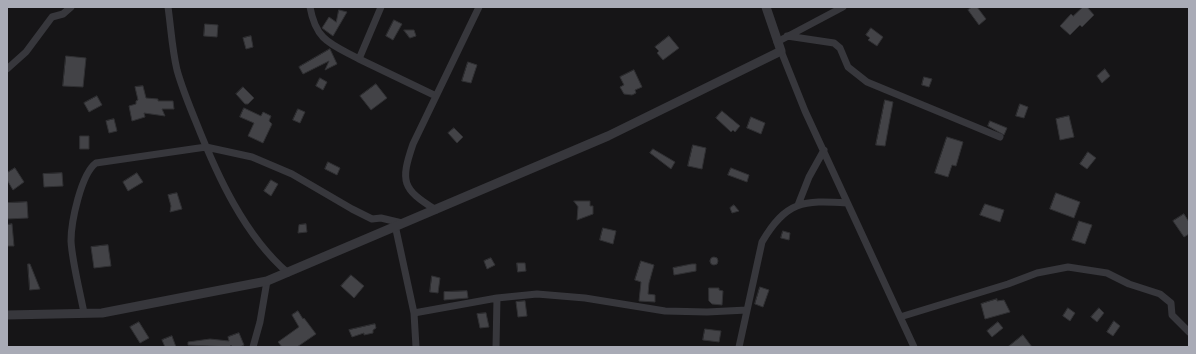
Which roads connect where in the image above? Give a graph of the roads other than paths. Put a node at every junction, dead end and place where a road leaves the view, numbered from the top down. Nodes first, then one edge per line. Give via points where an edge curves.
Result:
1 (71, 7) edge
2 (168, 7) edge
3 (310, 7) edge
4 (381, 7) edge
5 (479, 7) edge
6 (766, 7) edge
7 (843, 7) edge
8 (787, 36) junction
9 (777, 42) junction
10 (781, 51) junction
11 (359, 59) junction
12 (7, 69) edge
13 (436, 96) junction
14 (1000, 137) dead end
15 (206, 147) junction
16 (824, 150) junction
17 (847, 203) junction
18 (798, 205) junction
19 (436, 210) junction
20 (398, 224) junction
21 (288, 273) junction
22 (266, 282) junction
23 (497, 298) junction
24 (747, 310) junction
25 (84, 313) junction
26 (414, 313) junction
27 (7, 315) edge
28 (900, 316) junction
29 (1189, 332) edge
30 (253, 347) edge
31 (416, 347) edge
32 (496, 347) edge
33 (739, 347) edge
34 (914, 347) edge

1 - 12 street via 63,14 52,17 26,52
2 - 15 street via 172,46 178,71
3 - 11 street via 312,21 320,36
4 - 11 street
5 - 13 street
6 - 9 street
7 - 8 street
8 - 9 street
8 - 14 street via 834,43 840,48 848,67 867,82
9 - 10 street
10 - 16 street
10 - 19 street via 608,136
11 - 13 street
13 - 19 street via 406,165 406,180 414,196
15 - 20 street via 252,157 292,174 372,219 381,218
15 - 21 street via 247,225 271,258
15 - 25 street via 96,163 84,176 71,241
16 - 17 street
16 - 18 street via 816,162
17 - 18 street via 817,201
17 - 28 street
18 - 24 street via 779,219 762,242
19 - 20 street
20 - 21 street
20 - 26 street
21 - 22 street
22 - 25 street via 102,313
22 - 30 street
23 - 24 street via 536,294 585,298 665,311
23 - 26 street
23 - 32 street
24 - 33 street
25 - 27 street
26 - 31 street
28 - 29 street via 1037,273 1068,267 1107,273 1129,284 1160,294 1171,303 1172,314
28 - 34 street

